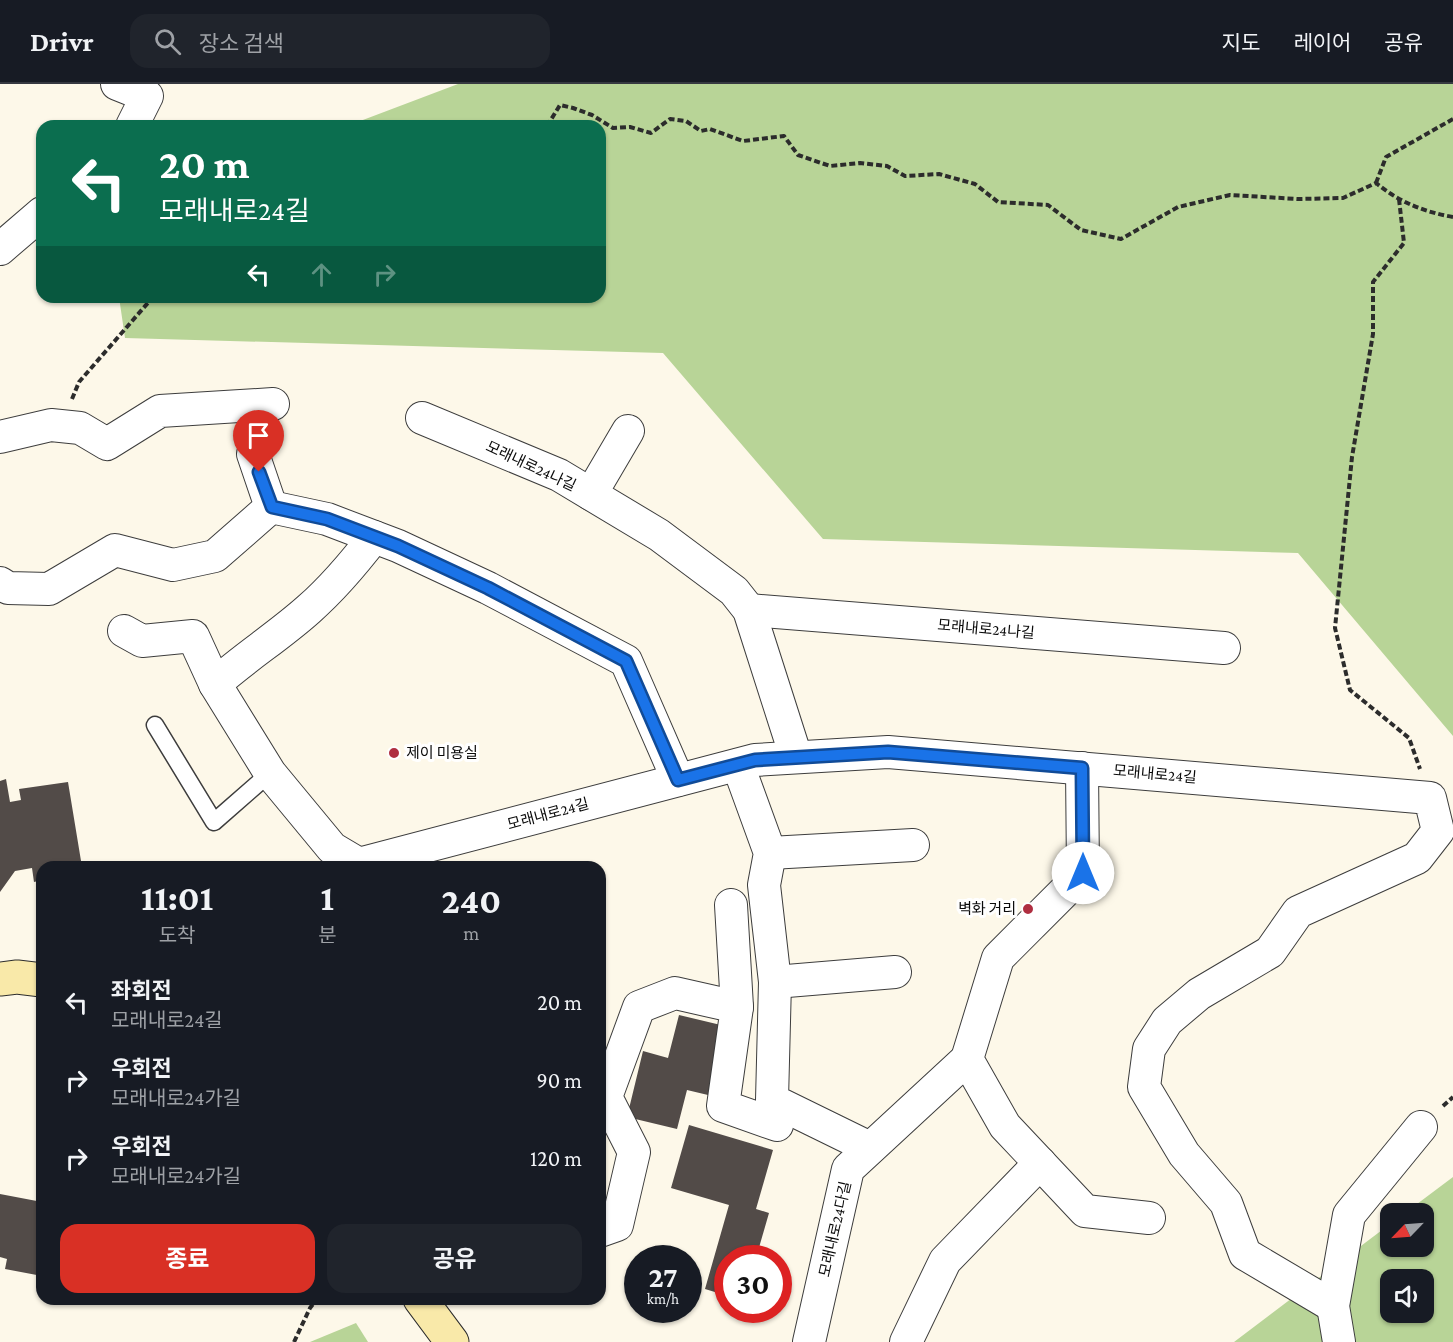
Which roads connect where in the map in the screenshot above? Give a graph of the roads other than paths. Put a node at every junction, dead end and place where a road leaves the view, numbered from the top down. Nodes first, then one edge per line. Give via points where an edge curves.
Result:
1 (117, 84) edge
2 (135, 120) edge
3 (36, 218) edge
4 (0, 249) edge
5 (273, 404) dead end
6 (422, 418) dead end
7 (628, 431) dead end
8 (0, 437) edge
9 (253, 454) dead end
10 (591, 494) junction
11 (272, 507) junction
12 (374, 537) junction
13 (0, 583) edge
14 (748, 610) junction
15 (124, 630) dead end
16 (1224, 648) dead end
17 (215, 684) junction
18 (155, 725) dead end
19 (796, 758) junction
20 (738, 765) junction
21 (1082, 768) junction
22 (270, 773) junction
23 (678, 780) junction
24 (913, 845) dead end
25 (770, 853) junction
26 (351, 861) edge
27 (372, 861) edge
28 (731, 905) dead end
29 (895, 972) dead end
30 (0, 979) edge
31 (36, 979) edge
32 (775, 982) junction
33 (737, 1007) junction
34 (967, 1059) junction
35 (606, 1097) edge
36 (606, 1097) edge
37 (777, 1125) dead end
38 (1421, 1127) dead end
39 (870, 1148) junction
40 (1040, 1163) junction
41 (1149, 1218) dead end
42 (606, 1229) edge
43 (424, 1305) edge
44 (1333, 1306) junction
45 (452, 1342) edge
46 (809, 1342) edge
47 (906, 1342) edge
48 (1339, 1342) edge

1 - 2 street via 147,96
3 - 4 street
5 - 8 street via 160,411 107,444 80,428 51,425
6 - 10 street, 모래내로24나길 via 559,475
7 - 10 street
9 - 11 street
10 - 14 street, 모래내로24나길 via 659,535 734,591
11 - 12 street via 327,519
11 - 13 street via 215,556 173,565 115,550 49,589 8,588
12 - 17 street via 342,579 309,610
12 - 23 street via 488,588 626,661
14 - 16 street, 모래내로24나길
14 - 19 street, 모래내로24나길
15 - 17 street, 모래내로24길 via 142,641 194,636
17 - 22 street, 모래내로24길
18 - 22 lane via 214,822
19 - 20 street, 모래내로24길
19 - 21 street, 모래내로24길 via 888,752
20 - 23 street, 모래내로24길
20 - 25 street
21 - 34 street via 1083,873 998,958
21 - 44 street, 모래내로24길 via 1430,798 1437,831 1417,858 1298,912 1270,952 1198,994 1167,1021 1149,1049 1144,1087 1184,1154 1226,1203 1245,1254
22 - 26 street, 모래내로24길 via 332,848
23 - 27 street, 모래내로24길
24 - 25 street
25 - 32 street via 764,885
28 - 33 street
29 - 32 street
30 - 31 main road
32 - 39 street via 771,1100
33 - 35 street via 675,993 639,1007
33 - 37 street via 723,1107
34 - 39 street, 모래내로24다길
34 - 40 street via 1005,1126
36 - 42 street via 634,1152 617,1225
38 - 44 street via 1349,1215
39 - 46 street, 모래내로24다길 via 848,1168
40 - 41 street via 1085,1211
40 - 47 street via 945,1261
43 - 45 main road
44 - 48 street

